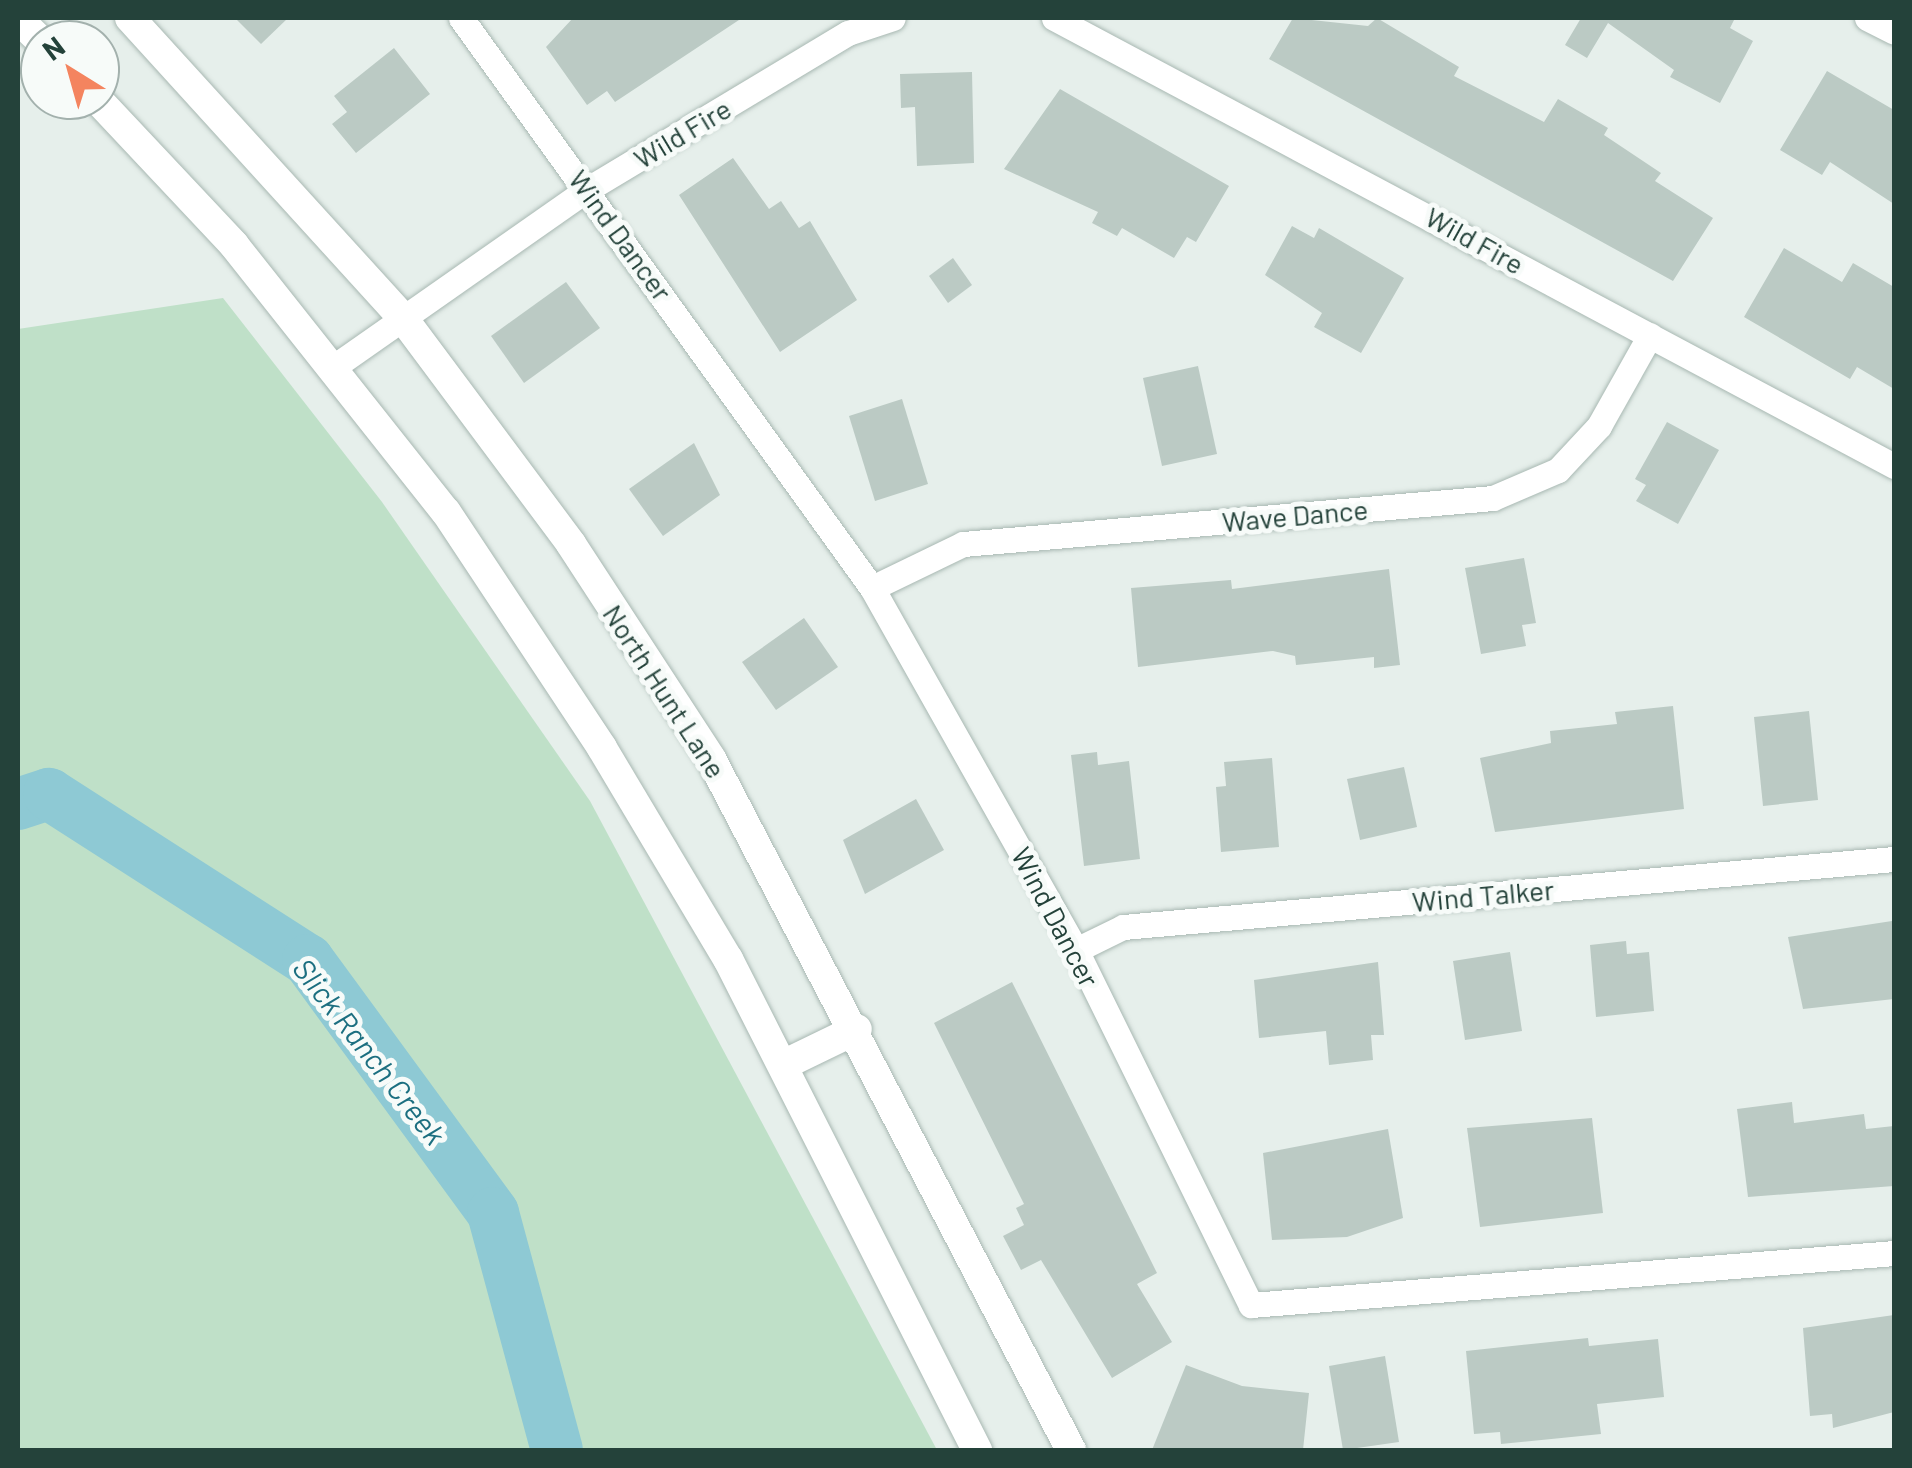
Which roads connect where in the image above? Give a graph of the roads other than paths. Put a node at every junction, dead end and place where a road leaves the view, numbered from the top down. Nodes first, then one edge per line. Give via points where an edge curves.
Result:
1 (130, 18) edge
2 (461, 18) edge
3 (893, 18) edge
4 (1054, 18) edge
5 (1867, 18) edge
6 (1894, 32) edge
7 (117, 120) edge
8 (588, 188) junction
9 (402, 317) junction
10 (1650, 335) junction
11 (332, 368) junction
12 (1894, 466) edge
13 (872, 588) junction
14 (1894, 859) edge
15 (1076, 950) junction
16 (857, 1029) junction
17 (783, 1066) junction
18 (1894, 1253) edge
19 (977, 1450) edge
20 (1070, 1450) edge

1 - 9 main road, North Hunt Lane
2 - 8 street, Wind Dancer
3 - 8 street, Wild Fire via 848,33
4 - 10 street, Wild Fire
5 - 6 street
7 - 11 main road via 234,245
8 - 9 street, Wild Fire
8 - 13 street, Wind Dancer
9 - 11 street, Wild Fire
9 - 16 main road, North Hunt Lane via 571,544 712,759
10 - 12 street, Wild Fire
10 - 13 street, Wave Dance via 1599,426 1571,455 1494,498 963,544
11 - 17 main road via 446,512 602,748
13 - 15 street, Wind Dancer
14 - 15 street, Wind Talker via 1123,928
15 - 18 street, Wind Dancer via 1251,1305
16 - 17 main road
16 - 20 main road, North Hunt Lane
17 - 19 main road

